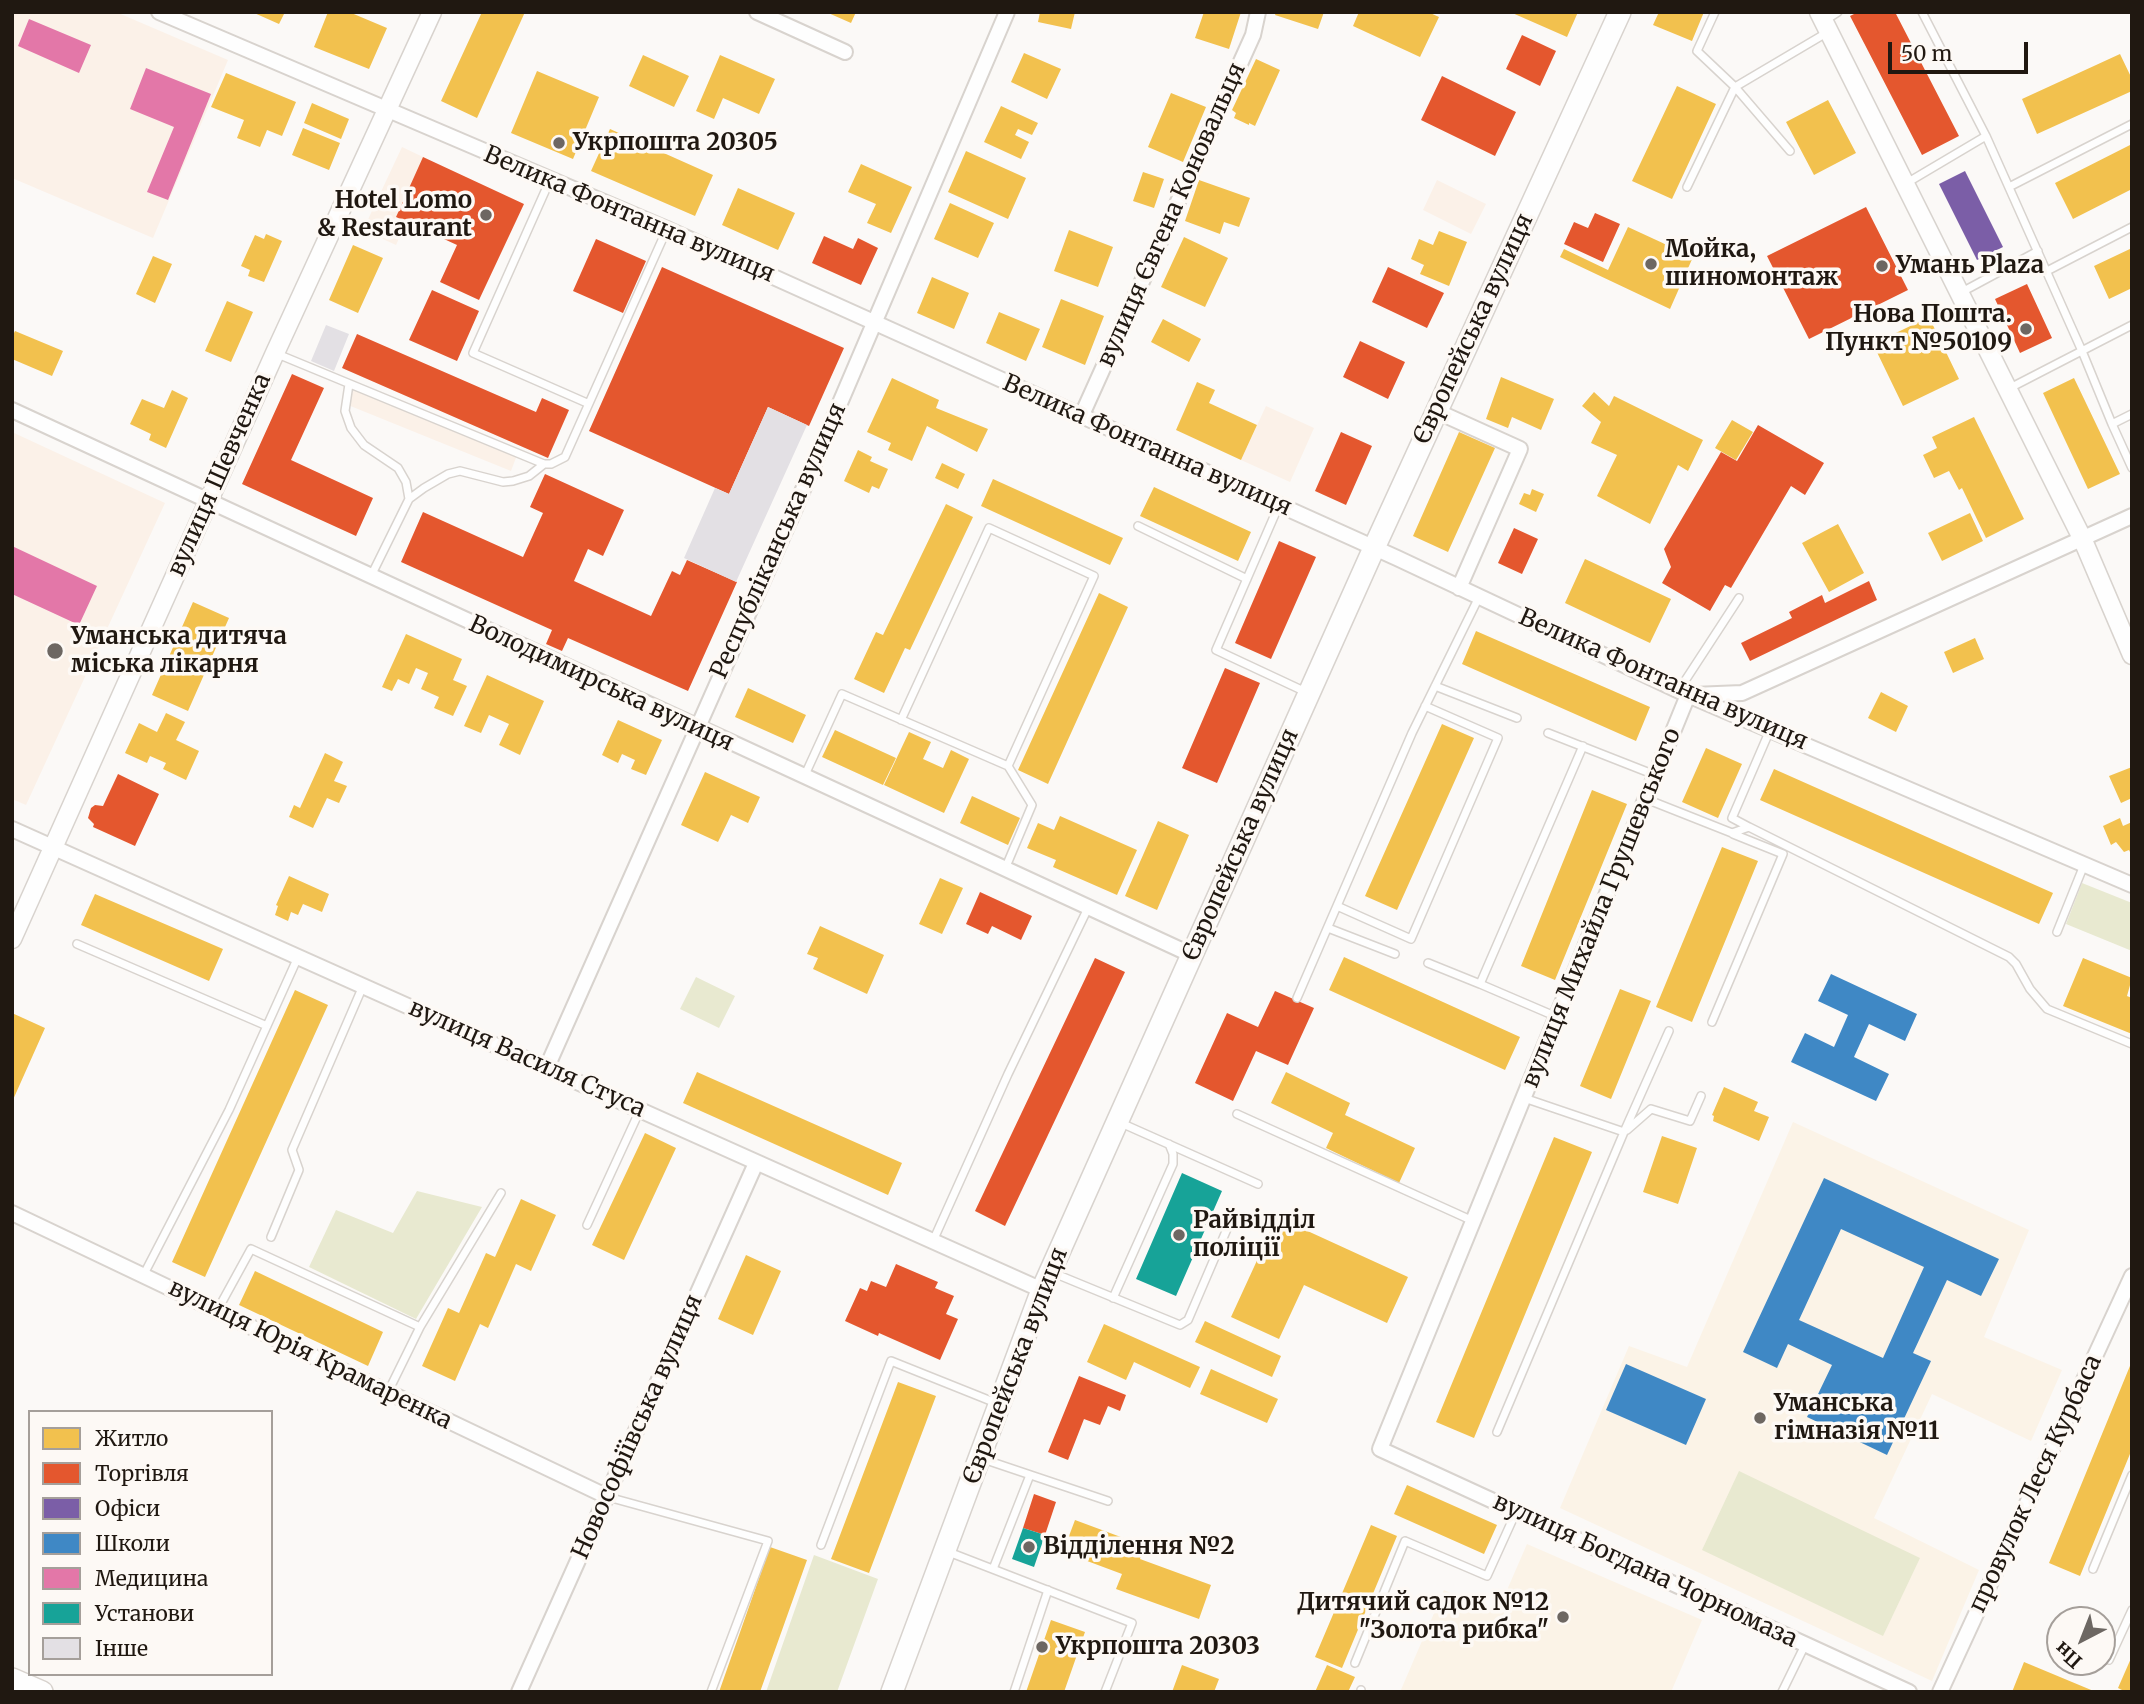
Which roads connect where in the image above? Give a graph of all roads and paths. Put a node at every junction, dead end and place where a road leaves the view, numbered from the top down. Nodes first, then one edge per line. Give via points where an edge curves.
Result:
1 (159, 12) edge
2 (432, 12) edge
3 (758, 12) edge
4 (1007, 12) edge
5 (1258, 12) edge
6 (1620, 12) edge
7 (1715, 12) edge
8 (1922, 12) edge
9 (1827, 19) edge
10 (845, 52) dead end
11 (1735, 87) junction
12 (387, 111) junction
13 (2132, 124) edge
14 (1986, 136) junction
15 (1790, 151) dead end
16 (550, 180) junction
17 (1905, 185) junction
18 (1687, 187) dead end
19 (2009, 187) junction
20 (2132, 227) edge
21 (667, 229) junction
22 (2038, 251) junction
23 (2047, 271) junction
24 (1959, 293) junction
25 (874, 322) junction
26 (2132, 326) edge
27 (2082, 351) junction
28 (275, 353) junction
29 (349, 383) junction
30 (2007, 389) junction
31 (587, 403) junction
32 (12, 410) edge
33 (1436, 411) junction
34 (2132, 414) edge
35 (1081, 416) junction
36 (2112, 424) junction
37 (544, 464) junction
38 (2132, 468) edge
39 (409, 499) junction
40 (208, 501) junction
41 (1279, 505) junction
42 (2132, 516) edge
43 (1138, 526) dead end
44 (2082, 538) junction
45 (1374, 548) junction
46 (370, 577) junction
47 (1247, 579) junction
48 (1459, 588) junction
49 (1479, 597) junction
50 (1739, 598) dead end
51 (2132, 655) edge
52 (1435, 686) junction
53 (1309, 693) junction
54 (1684, 693) junction
55 (1425, 706) junction
56 (1517, 718) dead end
57 (901, 720) junction
58 (696, 728) junction
59 (1770, 730) junction
60 (1548, 733) dead end
61 (1583, 746) junction
62 (1007, 766) junction
63 (1656, 775) junction
64 (804, 778) junction
65 (1646, 799) junction
66 (1749, 827) junction
67 (12, 829) edge
68 (1732, 833) junction
69 (54, 847) junction
70 (2084, 865) junction
71 (1004, 870) junction
72 (2132, 885) edge
73 (1337, 906) junction
74 (1088, 908) junction
75 (1328, 928) junction
76 (2057, 932) dead end
77 (12, 939) edge
78 (76, 944) dead end
79 (1395, 954) dead end
80 (1192, 956) junction
81 (298, 957) junction
82 (1428, 963) dead end
83 (1480, 984) junction
84 (363, 985) junction
85 (1297, 998) dead end
86 (1557, 1017) junction
87 (1712, 1022) dead end
88 (267, 1026) junction
89 (1669, 1031) dead end
90 (2132, 1044) edge
91 (547, 1068) junction
92 (1701, 1096) dead end
93 (1524, 1098) junction
94 (640, 1110) junction
95 (1237, 1114) dead end
96 (1118, 1121) junction
97 (1624, 1132) junction
98 (1170, 1144) junction
99 (755, 1163) junction
100 (1258, 1184) dead end
101 (501, 1193) dead end
102 (12, 1213) edge
103 (1474, 1221) junction
104 (1230, 1222) dead end
105 (587, 1225) dead end
106 (271, 1237) dead end
107 (933, 1242) junction
108 (143, 1276) junction
109 (2132, 1276) edge
110 (1046, 1281) junction
111 (1113, 1297) junction
112 (217, 1311) junction
113 (420, 1327) junction
114 (388, 1392) junction
115 (1000, 1405) junction
116 (1497, 1432) dead end
117 (1380, 1449) joint
118 (980, 1458) junction
119 (1030, 1475) junction
120 (2132, 1475) edge
121 (608, 1497) junction
122 (1108, 1502) dead end
123 (1516, 1512) junction
124 (821, 1545) dead end
125 (945, 1550) junction
126 (993, 1569) junction
127 (2093, 1569) dead end
128 (1048, 1590) junction
129 (2132, 1611) edge
130 (1805, 1644) junction
131 (2116, 1645) edge
132 (1355, 1663) dead end
133 (519, 1692) edge
134 (711, 1692) edge
135 (892, 1692) edge
136 (1014, 1692) edge
137 (1105, 1692) edge
138 (1782, 1692) edge
139 (1909, 1692) edge
140 (1940, 1692) edge

1 - 12 street, Велика Фонтанна вулиця
2 - 12 street, вулиця Шевченка
3 - 10 street
4 - 25 street, Республіканська вулиця
5 - 35 street, вулиця Євгена Коновальця via 1253,35
6 - 33 main road, Європейська вулиця
7 - 11 lane via 1697,51
8 - 14 lane
9 - 11 lane
9 - 17 street
11 - 15 lane
11 - 18 lane
12 - 16 street, Велика Фонтанна вулиця
12 - 28 street, вулиця Шевченка
13 - 19 lane
14 - 17 lane
14 - 19 lane
16 - 21 street, Велика Фонтанна вулиця
16 - 31 lane via 473,353
17 - 24 street
19 - 22 lane
20 - 23 lane
21 - 25 street, Велика Фонтанна вулиця
21 - 31 lane
22 - 23 lane
22 - 24 lane
23 - 27 lane
24 - 30 street
25 - 35 street, Велика Фонтанна вулиця
25 - 58 street, Республіканська вулиця
26 - 27 lane
27 - 30 lane
27 - 36 lane
28 - 29 lane
28 - 40 street, вулиця Шевченка
29 - 37 lane
29 - 39 lane via 345,411 351,428 364,445 401,471
30 - 44 street
31 - 37 lane via 565,457
32 - 40 street, Володимирська вулиця
33 - 45 main road, Європейська вулиця
33 - 48 street via 1520,449
34 - 36 lane
35 - 41 street, Велика Фонтанна вулиця
36 - 38 lane
37 - 39 lane via 529,476 503,482 456,472
39 - 46 lane
40 - 46 street, Володимирська вулиця
40 - 69 street, вулиця Шевченка
41 - 45 street, Велика Фонтанна вулиця
41 - 47 lane
42 - 44 street
43 - 47 lane
44 - 51 street
44 - 54 street via 1742,693
45 - 48 street, Велика Фонтанна вулиця
45 - 53 main road, Європейська вулиця
46 - 58 street, Володимирська вулиця
47 - 53 lane via 1216,650
48 - 49 street, Велика Фонтанна вулиця
49 - 52 lane
49 - 54 street, Велика Фонтанна вулиця
50 - 54 lane
52 - 55 lane
52 - 56 lane
53 - 80 main road, Європейська вулиця
54 - 59 street, Велика Фонтанна вулиця
54 - 63 street, вулиця Михайла Грушевського
55 - 73 lane
55 - 73 lane via 1498,738 1411,939
57 - 62 lane
57 - 62 lane via 989,528 1094,576
57 - 64 lane via 842,694
58 - 64 street, Володимирська вулиця
58 - 91 street, Республіканська вулиця
59 - 66 lane via 1732,818
59 - 70 street, Велика Фонтанна вулиця
60 - 61 lane
61 - 63 lane
61 - 83 lane
62 - 71 lane via 1032,805
63 - 65 street, вулиця Михайла Грушевського
64 - 71 street, Володимирська вулиця
65 - 68 lane
65 - 86 street, вулиця Михайла Грушевського
66 - 68 lane
66 - 90 lane via 2010,957 2047,1009
67 - 69 street, вулиця Василя Стуса
68 - 87 lane via 1783,854
69 - 77 street, вулиця Шевченка
69 - 81 street, вулиця Василя Стуса
70 - 72 street, Велика Фонтанна вулиця
70 - 76 lane
71 - 74 street, Володимирська вулиця
73 - 75 lane
74 - 80 street, Володимирська вулиця
74 - 107 lane
75 - 79 lane
75 - 85 lane
78 - 88 lane
80 - 96 main road, Європейська вулиця
81 - 84 street, вулиця Василя Стуса
81 - 88 lane
82 - 83 lane
83 - 86 lane
84 - 91 street, вулиця Василя Стуса
84 - 106 lane via 292,1150 299,1170
86 - 93 street, вулиця Михайла Грушевського
88 - 108 lane
89 - 97 lane
91 - 94 street, вулиця Василя Стуса
92 - 97 lane via 1690,1121 1651,1108
93 - 97 lane
93 - 103 street, вулиця Михайла Грушевського
94 - 99 street, вулиця Василя Стуса
94 - 105 lane
95 - 103 lane
96 - 98 lane
96 - 110 main road, Європейська вулиця
97 - 116 lane
98 - 100 lane
98 - 111 lane via 1172,1164
99 - 107 street, вулиця Василя Стуса
99 - 121 street, Новософіївська вулиця
101 - 113 lane
102 - 108 street, вулиця Юрія Крамаренка
103 - 117 street, вулиця Михайла Грушевського
104 - 111 lane via 1184,1323
107 - 110 street, вулиця Василя Стуса
108 - 112 street, вулиця Юрія Крамаренка
109 - 140 street, провулок Леся Курбаса
110 - 111 lane
110 - 115 main road, Європейська вулиця
112 - 113 lane via 251,1249
112 - 114 street, вулиця Юрія Крамаренка
113 - 114 lane
114 - 121 street, вулиця Юрія Крамаренка
115 - 118 main road, Європейська вулиця
115 - 124 lane via 891,1361
117 - 123 street, вулиця Богдана Чорномаза
118 - 119 lane
118 - 125 main road, Європейська вулиця
119 - 122 lane
119 - 126 lane
120 - 127 lane
121 - 133 street, Новософіївська вулиця
121 - 134 lane via 768,1541
123 - 130 street, вулиця Богдана Чорномаза
123 - 132 lane via 1487,1576 1405,1541
125 - 126 lane
125 - 135 main road, Європейська вулиця
126 - 128 lane
128 - 136 lane
128 - 137 lane via 1132,1623
129 - 131 lane
130 - 138 lane
130 - 139 street, вулиця Богдана Чорномаза

